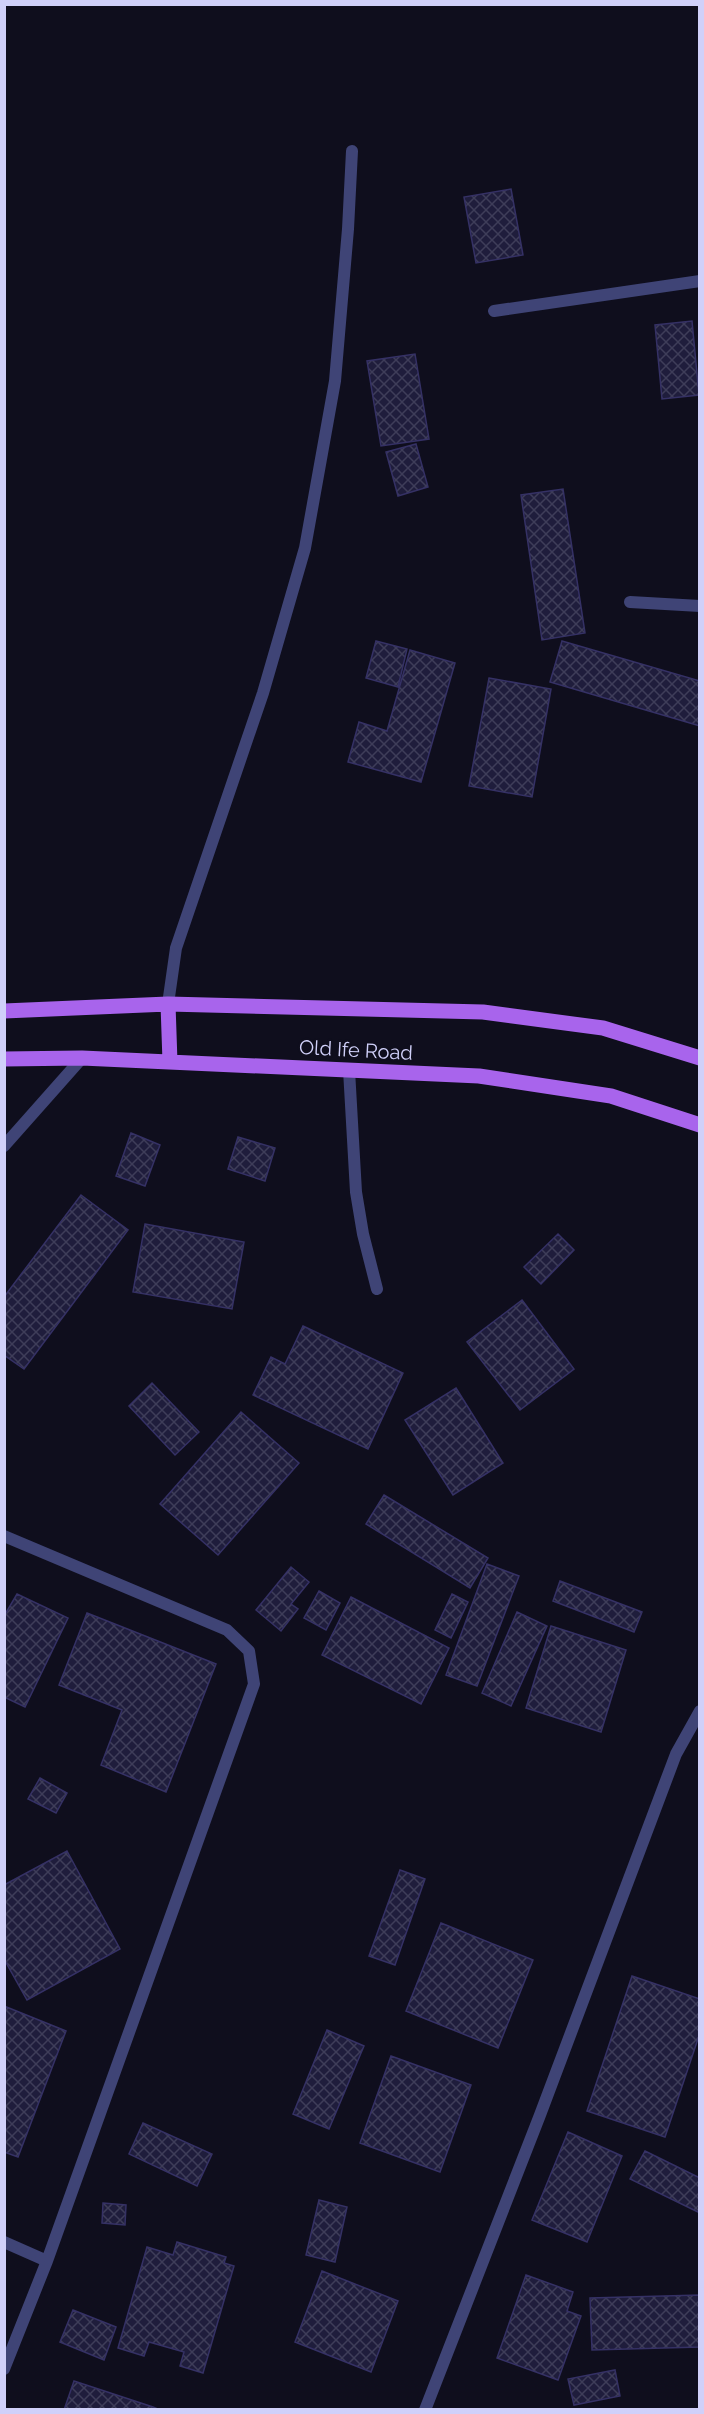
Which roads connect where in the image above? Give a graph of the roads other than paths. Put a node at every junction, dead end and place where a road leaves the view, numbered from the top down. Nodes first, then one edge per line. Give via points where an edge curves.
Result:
1 (352, 151) dead end
2 (699, 280) edge
3 (494, 311) dead end
4 (630, 602) dead end
5 (699, 606) edge
6 (168, 1004) junction
7 (4, 1011) edge
8 (82, 1058) junction
9 (699, 1058) edge
10 (4, 1059) edge
11 (170, 1062) junction
12 (349, 1070) junction
13 (699, 1125) edge
14 (4, 1146) edge
15 (377, 1289) dead end
16 (4, 1536) edge
17 (699, 1711) edge
18 (4, 2242) edge
19 (46, 2261) junction
20 (4, 2369) edge
21 (425, 2409) edge

1 - 6 street via 335,381 304,548 263,693 176,948
2 - 3 street
4 - 5 street
6 - 7 main road, Old Ife Road
6 - 9 main road, Old Ife Road via 483,1012 603,1028
6 - 11 main road
8 - 10 main road, Old Ife Road
8 - 11 main road, Old Ife Road
8 - 14 street
11 - 12 main road, Old Ife Road
12 - 13 main road, Old Ife Road via 478,1076 610,1096
12 - 15 street via 356,1192
16 - 19 street via 227,1630 249,1651 254,1684
17 - 21 street via 676,1754
18 - 19 street
19 - 20 street

